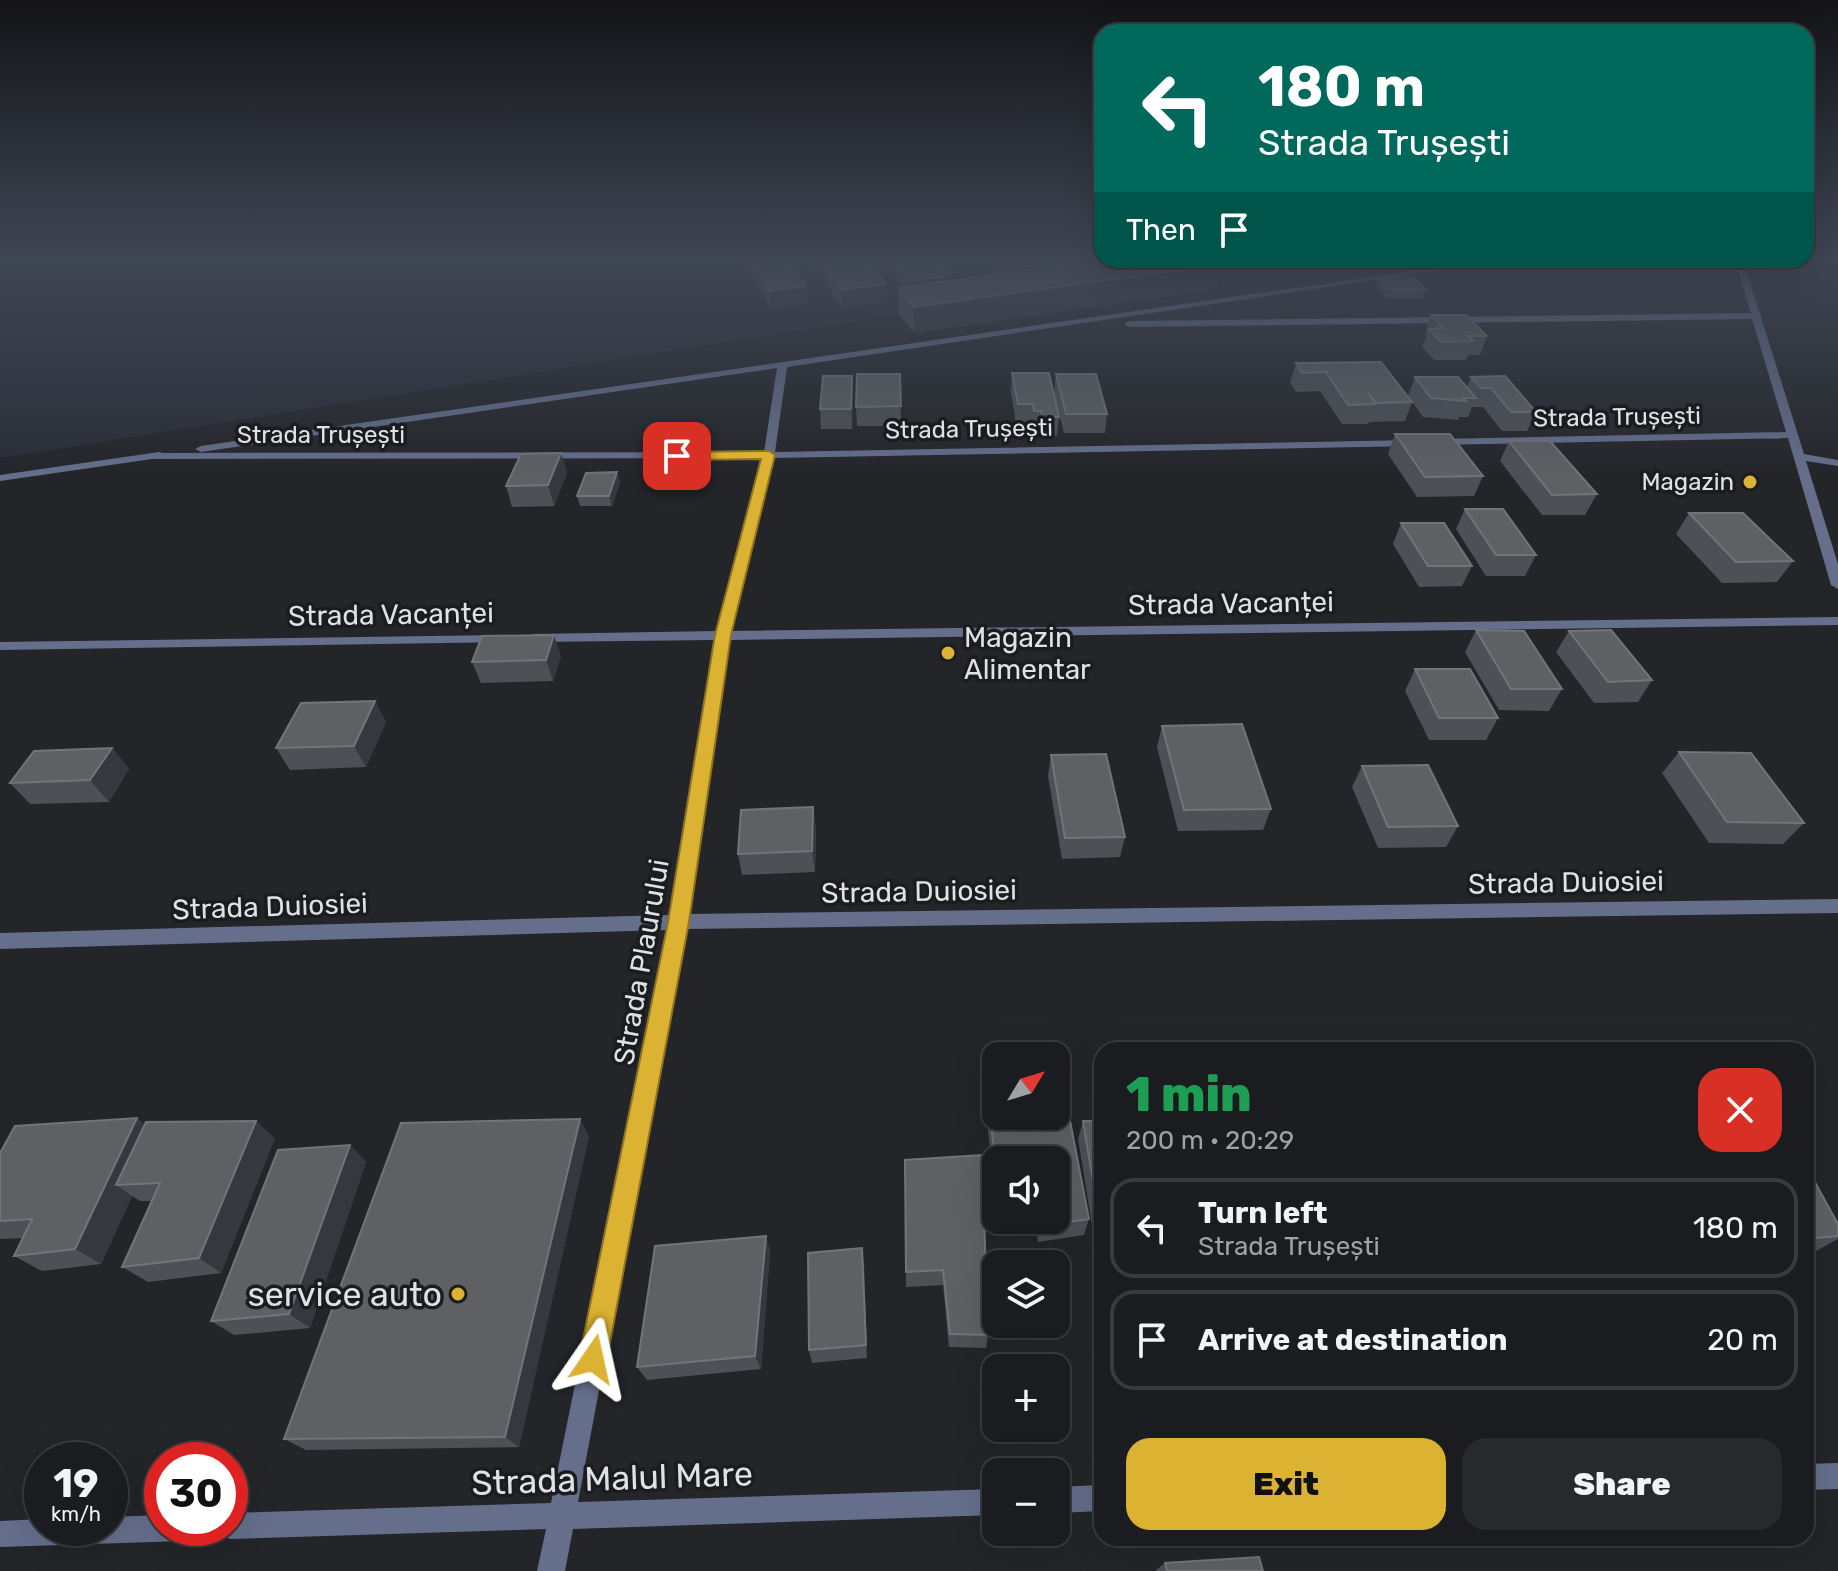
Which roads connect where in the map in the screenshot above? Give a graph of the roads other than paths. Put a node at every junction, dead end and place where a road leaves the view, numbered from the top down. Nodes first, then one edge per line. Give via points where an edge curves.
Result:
1 (1023, 331) edge
2 (1761, 331) edge
3 (783, 364) junction
4 (1791, 435) junction
5 (769, 455) junction
6 (148, 456) junction
7 (1800, 457) junction
8 (1838, 463) edge
9 (0, 478) edge
10 (1838, 585) edge
11 (1838, 621) edge
12 (723, 635) junction
13 (0, 646) edge
14 (1838, 906) edge
15 (678, 922) junction
16 (0, 941) edge
17 (1838, 1476) edge
18 (1814, 1477) edge
19 (1094, 1498) edge
20 (1070, 1499) edge
21 (982, 1502) edge
22 (563, 1515) junction
23 (248, 1525) edge
24 (144, 1529) edge
25 (0, 1534) edge
26 (551, 1571) edge

1 - 3 street
2 - 4 street
3 - 5 street, Strada Plaurului
3 - 6 street
4 - 5 street, Strada Trușești
4 - 7 street
5 - 6 street, Strada Trușești
5 - 12 street, Strada Plaurului
6 - 9 street
7 - 8 street
7 - 10 street
11 - 12 street, Strada Vacanței
12 - 13 street, Strada Vacanței
12 - 15 street, Strada Plaurului
14 - 15 street, Strada Duiosiei
15 - 16 street, Strada Duiosiei
15 - 22 street, Strada Plaurului
17 - 18 street
19 - 20 street
21 - 22 street, Strada Malul Mare
22 - 23 street, Strada Malul Mare
22 - 26 street, Strada Plaurului
24 - 25 street

